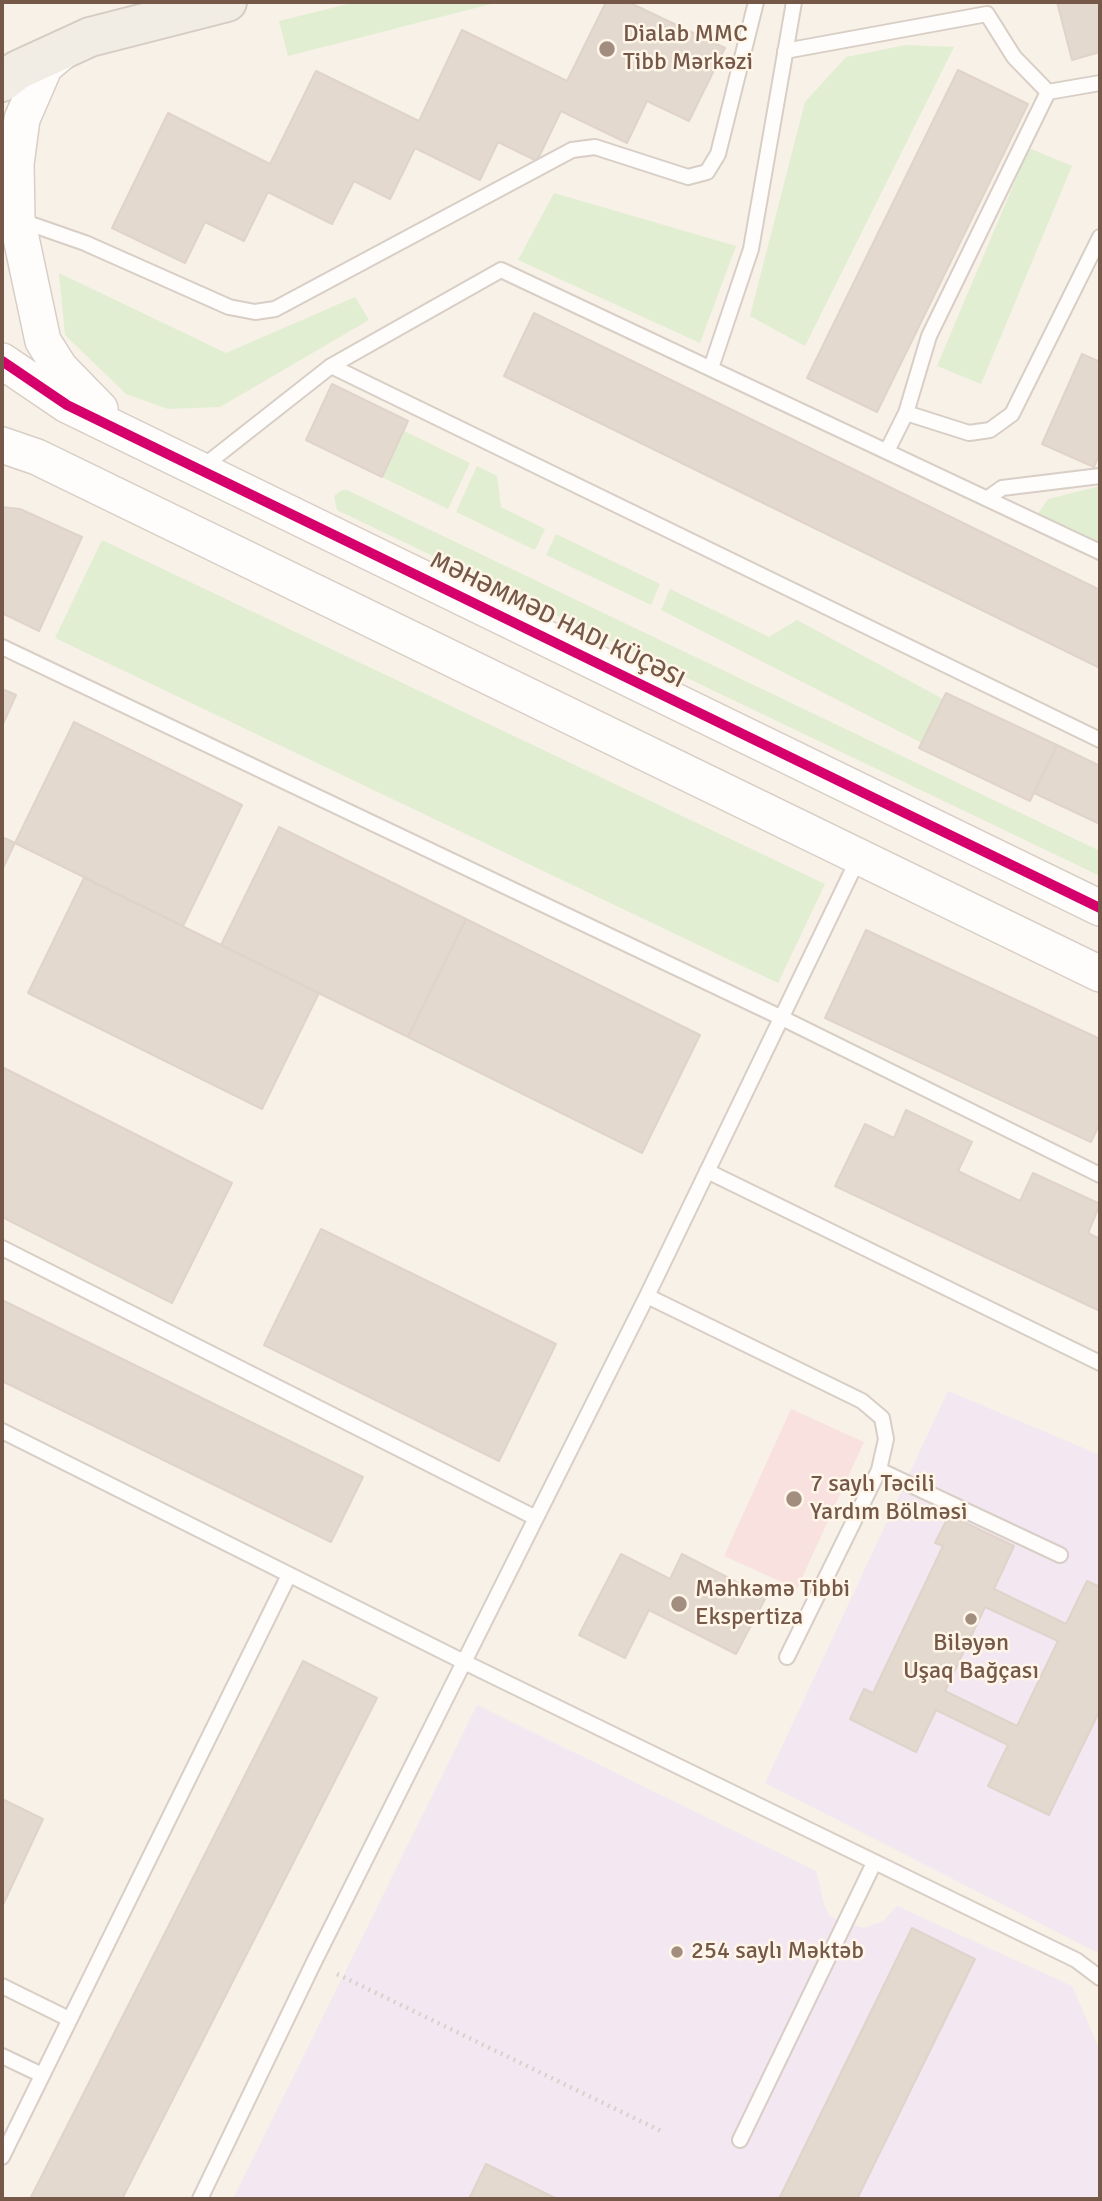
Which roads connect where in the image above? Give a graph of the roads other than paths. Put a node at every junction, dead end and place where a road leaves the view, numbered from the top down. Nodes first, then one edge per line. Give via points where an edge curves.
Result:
1 (227, 2) edge
2 (756, 2) edge
3 (794, 2) edge
4 (79, 42) junction
5 (785, 51) junction
6 (2, 82) edge
7 (1100, 83) edge
8 (1048, 92) junction
9 (9, 217) edge
10 (1100, 237) edge
11 (2, 361) edge
12 (331, 366) junction
13 (711, 368) junction
14 (906, 412) junction
15 (122, 432) junction
16 (2, 445) edge
17 (887, 451) junction
18 (198, 470) junction
19 (1100, 476) edge
20 (988, 498) junction
21 (1100, 552) edge
22 (2, 647) edge
23 (641, 685) junction
24 (615, 736) junction
25 (1100, 740) edge
26 (859, 856) junction
27 (1100, 908) edge
28 (1100, 974) edge
29 (780, 1017) junction
30 (708, 1171) junction
31 (1100, 1175) edge
32 (2, 1248) edge
33 (647, 1296) junction
34 (1100, 1363) edge
35 (2, 1431) edge
36 (879, 1471) junction
37 (536, 1518) junction
38 (1060, 1555) dead end
39 (289, 1576) junction
40 (787, 1657) dead end
41 (464, 1662) junction
42 (874, 1863) junction
43 (1100, 1978) edge
44 (2, 1986) edge
45 (69, 2019) junction
46 (2, 2056) edge
47 (42, 2076) junction
48 (740, 2140) dead end
49 (2, 2157) edge
50 (200, 2199) edge

1 - 4 main road
2 - 9 lane via 718,154 707,172 688,177 595,147 572,150 275,309 255,312 229,307 85,243
3 - 5 lane
4 - 6 main road
4 - 9 street via 45,66 22,119
5 - 8 lane via 987,14 1014,57
5 - 13 lane via 751,249
7 - 8 lane
8 - 14 lane via 929,336
9 - 15 street via 43,341 60,368
10 - 14 lane via 1012,414 990,430 969,433
11 - 15 street, MƏHƏMMƏD HADI KÜÇƏSI via 67,405
12 - 13 lane via 500,270
12 - 18 lane
12 - 25 lane
13 - 17 lane
14 - 17 lane
15 - 18 street, MƏHƏMMƏD HADI KÜÇƏSI
16 - 24 street via 37,457
17 - 20 lane
18 - 23 street, MƏHƏMMƏD HADI KÜÇƏSI
19 - 20 lane via 1002,488
20 - 21 lane
22 - 29 lane
23 - 24 street
23 - 27 street, MƏHƏMMƏD HADI KÜÇƏSI
24 - 26 street
26 - 28 street
26 - 29 lane
29 - 30 lane
29 - 31 lane
30 - 33 lane
30 - 34 lane
32 - 37 lane
33 - 36 lane via 862,1401 882,1418 886,1439
33 - 37 lane
35 - 39 lane
36 - 38 lane
36 - 40 lane
37 - 41 lane
39 - 41 lane
39 - 45 lane
41 - 42 lane
41 - 50 lane
42 - 43 lane via 1076,1960
42 - 48 lane
44 - 45 lane
45 - 47 lane
46 - 47 lane
47 - 49 lane

